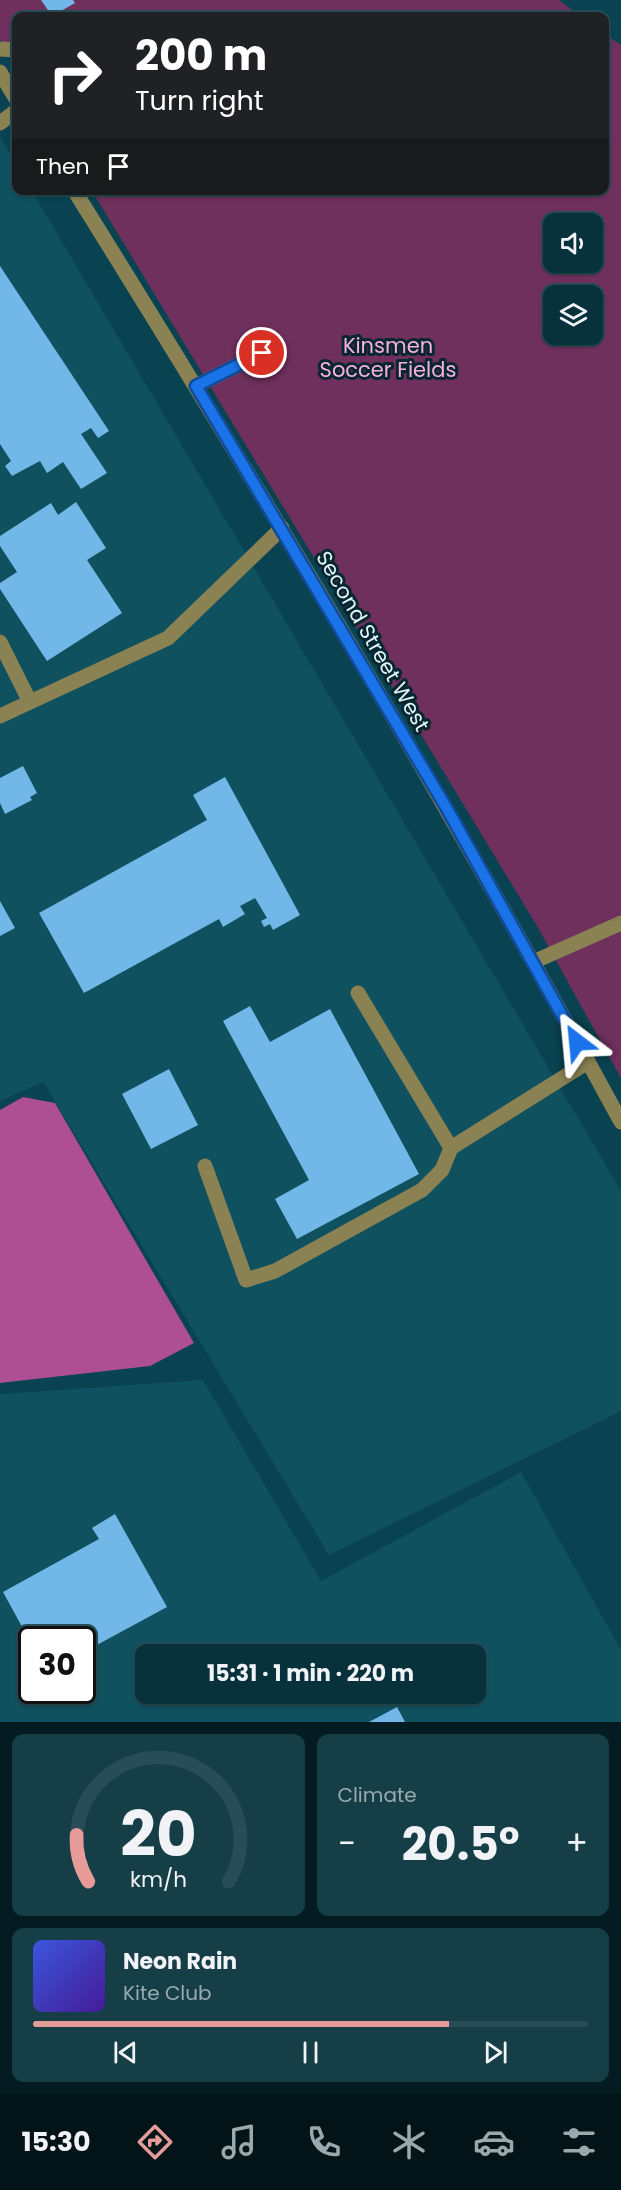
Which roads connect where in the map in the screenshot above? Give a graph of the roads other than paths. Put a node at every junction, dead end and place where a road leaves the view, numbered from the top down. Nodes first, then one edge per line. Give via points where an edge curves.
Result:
1 (0, 72) edge
2 (12, 92) edge
3 (77, 195) edge
4 (262, 353) dead end
5 (196, 386) junction
6 (282, 528) junction
7 (0, 642) edge
8 (29, 700) junction
9 (0, 716) edge
10 (621, 922) edge
11 (533, 962) junction
12 (358, 993) dead end
13 (588, 1062) junction
14 (621, 1122) edge
15 (450, 1148) junction
16 (205, 1166) dead end

1 - 2 street
3 - 5 street, Second Street West
4 - 5 street
5 - 6 street, Second Street West
6 - 8 street via 168,638
6 - 11 street, Second Street West
7 - 8 street
8 - 9 street
10 - 11 street
11 - 13 street, Second Street West
12 - 15 street
13 - 14 street, Second Street West
13 - 15 street
15 - 16 street via 442,1170 422,1190 274,1270 246,1280

